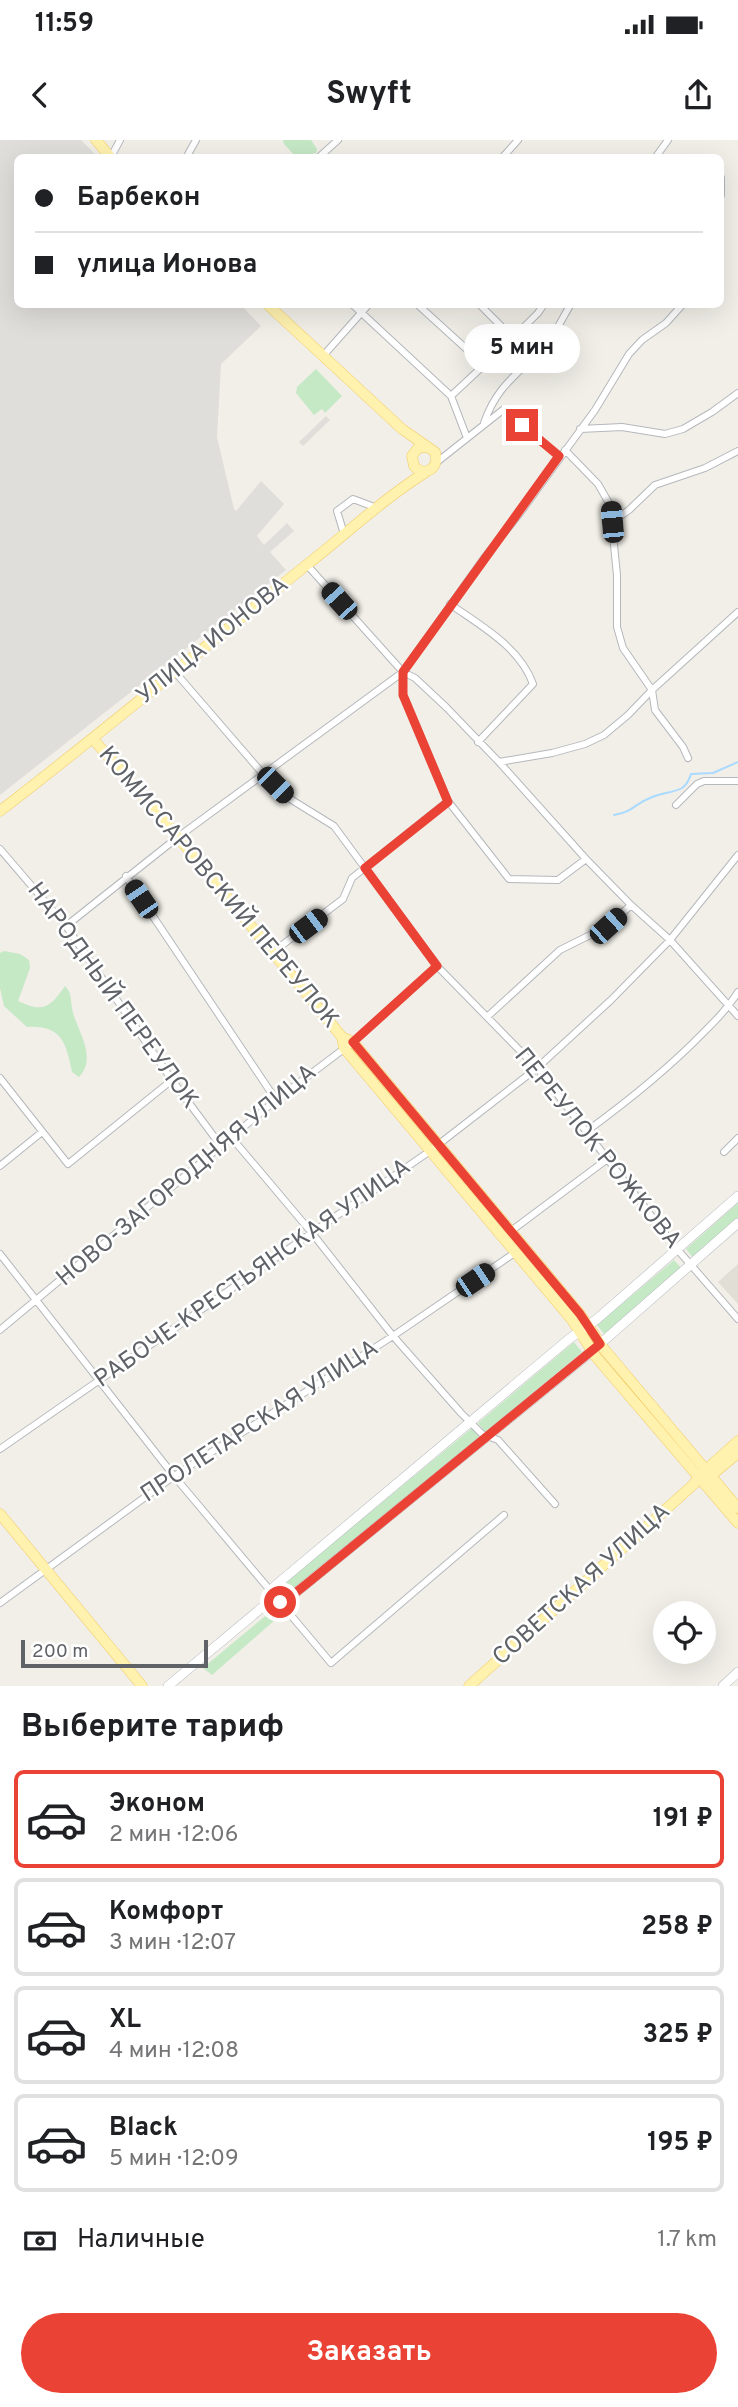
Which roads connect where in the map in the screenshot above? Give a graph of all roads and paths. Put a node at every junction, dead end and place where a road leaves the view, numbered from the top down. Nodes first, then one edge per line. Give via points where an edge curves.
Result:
1 (96, 140) edge
2 (338, 140) edge
3 (518, 140) edge
4 (108, 154) edge
5 (326, 154) edge
6 (506, 154) edge
7 (271, 308) edge
8 (356, 308) edge
9 (365, 308) edge
10 (421, 308) edge
11 (483, 308) edge
12 (541, 308) edge
13 (569, 308) edge
14 (679, 308) edge
15 (361, 313) junction
16 (513, 338) junction
17 (323, 356) junction
18 (484, 365) junction
19 (738, 393) edge
20 (451, 396) junction
21 (483, 425) junction
22 (580, 429) junction
23 (408, 434) junction
24 (467, 438) junction
25 (565, 450) junction
26 (738, 450) edge
27 (433, 454) junction
28 (559, 456) junction
29 (412, 459) junction
30 (426, 472) junction
31 (393, 496) junction
32 (377, 508) junction
33 (612, 522) junction
34 (344, 534) junction
35 (307, 565) junction
36 (450, 604) junction
37 (738, 612) edge
38 (175, 672) junction
39 (403, 672) junction
40 (652, 690) junction
41 (93, 739) junction
42 (478, 742) junction
43 (688, 758) dead end
44 (499, 762) junction
45 (263, 774) junction
46 (738, 781) edge
47 (448, 802) junction
48 (676, 805) dead end
49 (0, 811) edge
50 (178, 837) junction
51 (0, 849) edge
52 (738, 855) edge
53 (586, 859) junction
54 (365, 868) junction
55 (126, 876) junction
56 (631, 905) junction
57 (66, 926) junction
58 (670, 940) junction
59 (273, 952) junction
60 (437, 966) junction
61 (738, 992) edge
62 (730, 1005) junction
63 (738, 1016) edge
64 (487, 1017) junction
65 (347, 1042) junction
66 (537, 1068) junction
67 (0, 1078) edge
68 (172, 1080) junction
69 (276, 1100) junction
70 (587, 1130) junction
71 (42, 1132) junction
72 (231, 1137) junction
73 (738, 1138) edge
74 (439, 1144) junction
75 (221, 1146) junction
76 (430, 1151) junction
77 (724, 1152) dead end
78 (606, 1160) junction
79 (0, 1166) edge
80 (738, 1196) edge
81 (738, 1223) edge
82 (511, 1231) junction
83 (312, 1233) junction
84 (677, 1249) junction
85 (520, 1250) junction
86 (0, 1254) edge
87 (691, 1264) junction
88 (37, 1301) junction
89 (738, 1319) edge
90 (582, 1329) junction
91 (0, 1330) edge
92 (393, 1336) junction
93 (596, 1347) junction
94 (99, 1380) junction
95 (471, 1422) junction
96 (488, 1437) junction
97 (738, 1441) edge
98 (0, 1450) edge
99 (738, 1453) edge
100 (174, 1476) junction
101 (702, 1478) junction
102 (555, 1504) dead end
103 (738, 1508) edge
104 (0, 1514) edge
105 (504, 1515) dead end
106 (738, 1523) edge
107 (46, 1569) junction
108 (270, 1591) junction
109 (280, 1602) junction
110 (0, 1603) edge
111 (265, 1605) junction
112 (738, 1672) edge
113 (142, 1686) edge
114 (168, 1686) edge
115 (469, 1686) edge
116 (723, 1686) edge

1 - 4 main road
2 - 5 street
3 - 6 street
7 - 17 main road
8 - 15 street
9 - 15 street
10 - 18 street
11 - 16 street
12 - 16 street
13 - 21 street via 551,337 504,385
14 - 22 street via 629,354
15 - 17 street
15 - 20 street
16 - 18 street
17 - 23 main road
18 - 20 street
19 - 22 street via 683,429 665,434 622,427
20 - 24 street
21 - 24 street
21 - 28 street via 504,409
22 - 25 street
23 - 27 main road
23 - 29 main road
24 - 27 street via 449,451
25 - 28 street
25 - 33 street via 598,484 610,505
26 - 33 street via 705,468 655,485
27 - 29 main road via 418,448
27 - 30 main road via 431,470
28 - 36 street
29 - 30 main road via 417,470
29 - 31 main road via 406,484
30 - 31 main road, УЛИЦА ИОНОВА
31 - 32 main road, УЛИЦА ИОНОВА
32 - 34 main road, УЛИЦА ИОНОВА
32 - 34 street via 353,499 337,511
33 - 40 street via 617,627 623,648
34 - 35 main road, УЛИЦА ИОНОВА
35 - 38 main road, УЛИЦА ИОНОВА
35 - 39 street
36 - 39 street
36 - 42 street via 509,648 533,684
37 - 40 street
38 - 41 main road, УЛИЦА ИОНОВА
38 - 45 street, ПЕРЕУЛОК РОЖКОВА
39 - 42 street via 415,678
39 - 45 street
39 - 47 street via 403,695
40 - 43 street via 655,710
40 - 44 street via 604,735 585,744
41 - 49 main road, УЛИЦА ИОНОВА
41 - 50 main road, КОМИССАРОВСКИЙ ПЕРЕУЛОК
42 - 44 street
44 - 53 street
45 - 50 street
45 - 54 street, ПЕРЕУЛОК РОЖКОВА via 287,797 334,826
46 - 48 street via 704,781
47 - 53 street via 509,880 558,880
47 - 54 street
50 - 55 street
50 - 59 main road, КОМИССАРОВСКИЙ ПЕРЕУЛОК
51 - 57 street, НАРОДНЫЙ ПЕРЕУЛОК
52 - 58 street, РАБОЧЕ-КРЕСТЬЯНСКАЯ УЛИЦА
53 - 56 street
54 - 59 street via 352,878 343,900
54 - 60 street, ПЕРЕУЛОК РОЖКОВА
55 - 57 street
55 - 69 street
56 - 58 street
56 - 64 street via 608,926 560,950
57 - 68 street, НАРОДНЫЙ ПЕРЕУЛОК
58 - 62 street
58 - 66 street, РАБОЧЕ-КРЕСТЬЯНСКАЯ УЛИЦА
59 - 65 main road, КОМИССАРОВСКИЙ ПЕРЕУЛОК
60 - 64 street, ПЕРЕУЛОК РОЖКОВА
60 - 65 street, НОВО-ЗАГОРОДНЯЯ УЛИЦА
61 - 62 street
62 - 63 street
62 - 70 street via 671,1065
64 - 66 street, ПЕРЕУЛОК РОЖКОВА
65 - 69 street, НОВО-ЗАГОРОДНЯЯ УЛИЦА
65 - 74 main road, КОМИССАРОВСКИЙ ПЕРЕУЛОК
65 - 76 main road, КОМИССАРОВСКИЙ ПЕРЕУЛОК
66 - 70 street, ПЕРЕУЛОК РОЖКОВА
66 - 74 street, РАБОЧЕ-КРЕСТЬЯНСКАЯ УЛИЦА
67 - 71 street
68 - 71 street via 68,1164
68 - 75 street, НАРОДНЫЙ ПЕРЕУЛОК
69 - 72 street, НОВО-ЗАГОРОДНЯЯ УЛИЦА
70 - 78 street, ПЕРЕУЛОК РОЖКОВА
71 - 79 street
72 - 75 street, НОВО-ЗАГОРОДНЯЯ УЛИЦА
72 - 83 street
73 - 77 street
74 - 76 street, РАБОЧЕ-КРЕСТЬЯНСКАЯ УЛИЦА
74 - 82 main road, КОМИССАРОВСКИЙ ПЕРЕУЛОК
75 - 88 street, НОВО-ЗАГОРОДНЯЯ УЛИЦА
76 - 83 street, РАБОЧЕ-КРЕСТЬЯНСКАЯ УЛИЦА
76 - 85 main road, КОМИССАРОВСКИЙ ПЕРЕУЛОК
78 - 82 street
78 - 84 street, ПЕРЕУЛОК РОЖКОВА
80 - 84 main road
81 - 87 main road
82 - 85 main road, КОМИССАРОВСКИЙ ПЕРЕУЛОК
83 - 92 street
83 - 94 street, РАБОЧЕ-КРЕСТЬЯНСКАЯ УЛИЦА
84 - 87 street, ПЕРЕУЛОК РОЖКОВА
84 - 90 main road
85 - 90 main road, КОМИССАРОВСКИЙ ПЕРЕУЛОК via 580,1314
85 - 92 street, ПРОЛЕТАРСКАЯ УЛИЦА
86 - 88 street
87 - 89 street, ПЕРЕУЛОК РОЖКОВА
87 - 93 main road
88 - 91 street, НОВО-ЗАГОРОДНЯЯ УЛИЦА
88 - 94 street
90 - 93 main road, КОМИССАРОВСКИЙ ПЕРЕУЛОК
90 - 95 main road
92 - 95 street
92 - 100 street, ПРОЛЕТАРСКАЯ УЛИЦА
93 - 96 main road
93 - 101 main road, КОМИССАРОВСКИЙ ПЕРЕУЛОК
94 - 98 street, РАБОЧЕ-КРЕСТЬЯНСКАЯ УЛИЦА
94 - 100 street
95 - 96 street
95 - 108 main road
96 - 102 street via 498,1440
96 - 109 main road
97 - 101 main road, СОВЕТСКАЯ УЛИЦА
99 - 101 main road, СОВЕТСКАЯ УЛИЦА
100 - 107 street, ПРОЛЕТАРСКАЯ УЛИЦА
100 - 108 street
101 - 103 main road, КОМИССАРОВСКИЙ ПЕРЕУЛОК
101 - 106 main road, КОМИССАРОВСКИЙ ПЕРЕУЛОК
101 - 115 main road, СОВЕТСКАЯ УЛИЦА
104 - 107 main road
105 - 109 street via 331,1663
107 - 110 street, ПРОЛЕТАРСКАЯ УЛИЦА
107 - 113 main road
108 - 109 street
108 - 111 main road
109 - 111 main road
111 - 114 main road
112 - 116 main road

